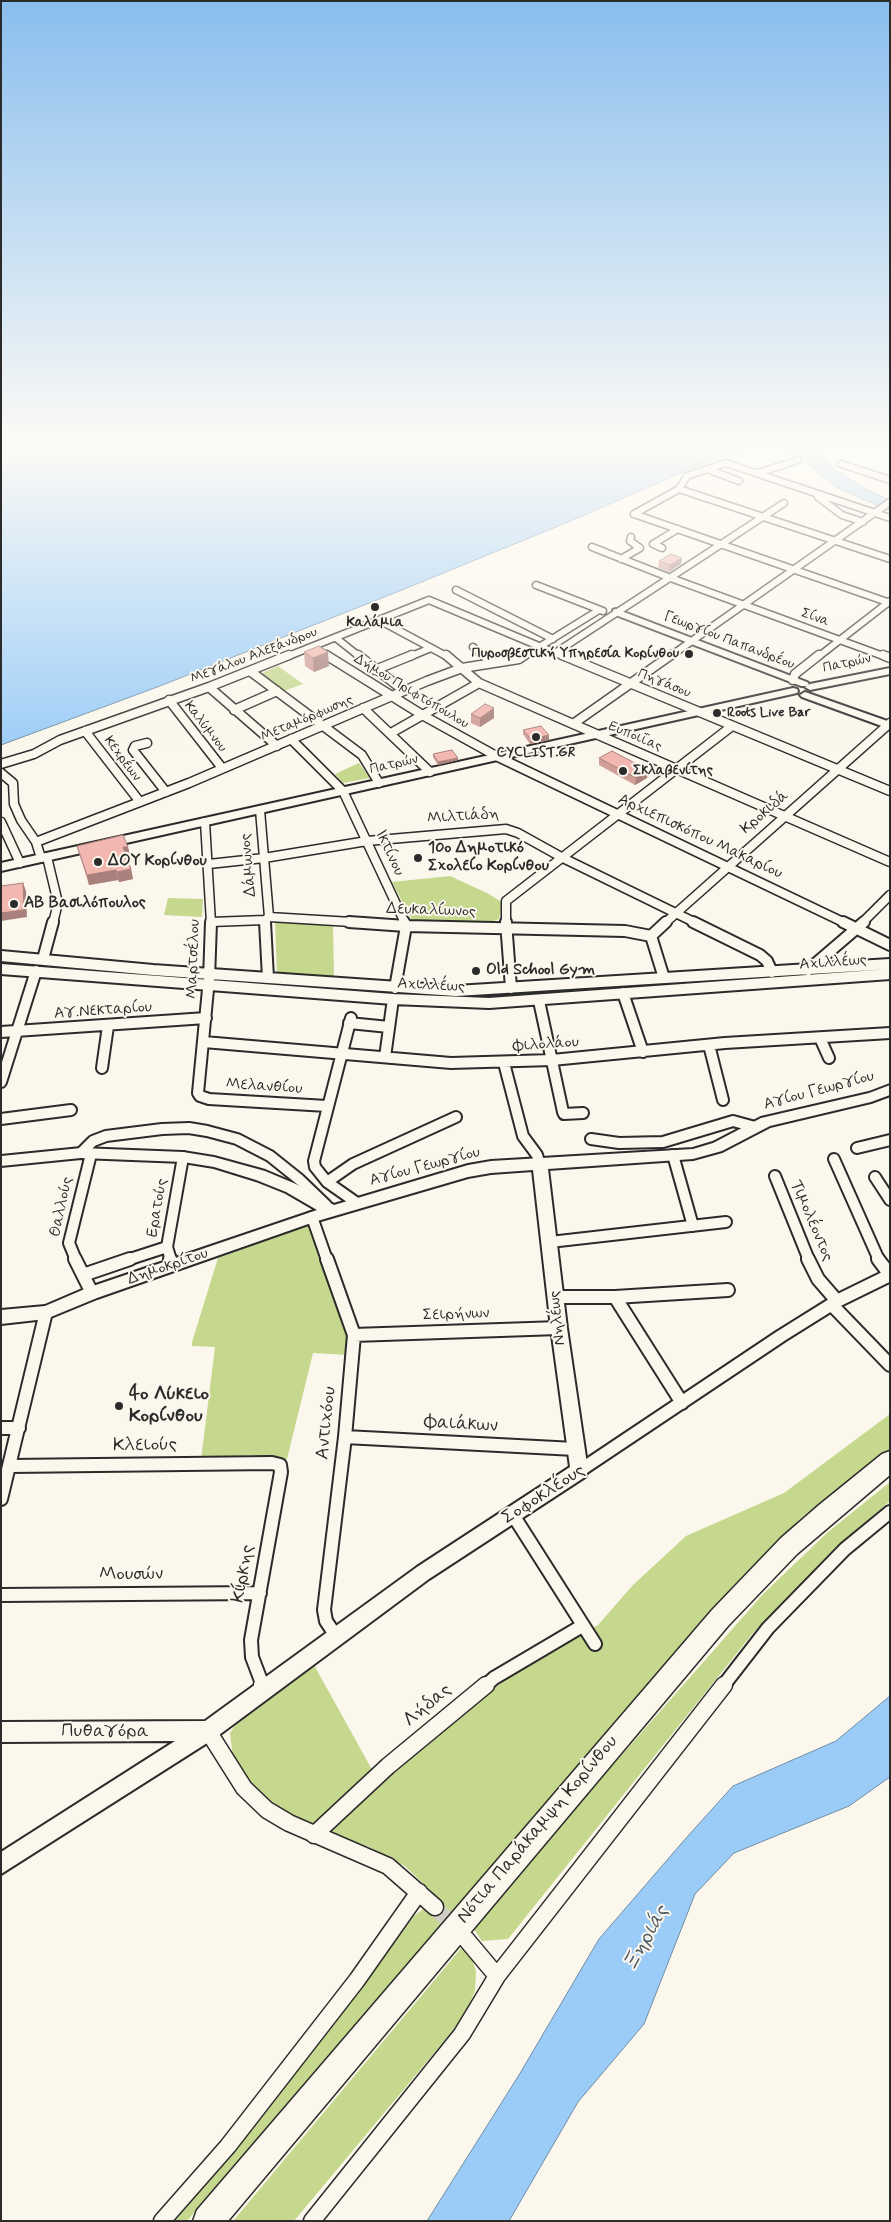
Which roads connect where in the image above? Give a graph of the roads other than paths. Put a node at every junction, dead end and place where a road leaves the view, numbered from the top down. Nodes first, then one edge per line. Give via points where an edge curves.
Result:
1 (594, 548) edge
2 (640, 548) edge
3 (715, 548) edge
4 (731, 548) edge
5 (826, 548) edge
6 (855, 548) edge
7 (621, 559) junction
8 (890, 559) edge
9 (794, 570) junction
10 (668, 577) junction
11 (536, 585) dead end
12 (456, 590) dead end
13 (429, 600) joint
14 (889, 602) edge
15 (743, 605) junction
16 (599, 610) junction
17 (612, 614) junction
18 (379, 620) junction
19 (336, 638) junction
20 (553, 639) junction
21 (840, 640) junction
22 (687, 644) junction
23 (541, 646) junction
24 (313, 647) junction
25 (473, 647) dead end
26 (431, 648) junction
27 (555, 653) junction
28 (890, 658) edge
29 (492, 662) junction
30 (462, 668) junction
31 (375, 670) junction
32 (890, 670) edge
33 (250, 671) junction
34 (775, 682) junction
35 (479, 683) junction
36 (630, 684) junction
37 (791, 686) junction
38 (208, 687) junction
39 (808, 689) junction
40 (403, 690) junction
41 (278, 691) junction
42 (390, 696) junction
43 (764, 698) junction
44 (169, 700) junction
45 (363, 708) junction
46 (234, 710) junction
47 (700, 712) junction
48 (424, 716) junction
49 (889, 723) edge
50 (573, 724) junction
51 (321, 726) junction
52 (732, 726) junction
53 (86, 731) junction
54 (391, 733) junction
55 (598, 735) junction
56 (291, 740) junction
57 (147, 742) dead end
58 (276, 746) junction
59 (498, 757) junction
60 (1, 764) edge
61 (222, 768) junction
62 (677, 769) junction
63 (838, 769) junction
64 (430, 772) junction
65 (1, 773) edge
66 (380, 783) junction
67 (343, 791) junction
68 (890, 791) edge
69 (166, 792) junction
70 (140, 802) junction
71 (260, 810) junction
72 (619, 816) junction
73 (784, 816) junction
74 (1, 822) edge
75 (205, 822) junction
76 (367, 841) junction
77 (36, 842) junction
78 (44, 858) junction
79 (264, 858) junction
80 (563, 858) junction
81 (890, 862) edge
82 (20, 863) junction
83 (209, 864) junction
84 (728, 866) junction
85 (1, 867) edge
86 (890, 895) edge
87 (676, 914) junction
88 (267, 918) junction
89 (211, 922) junction
90 (406, 926) junction
91 (506, 927) junction
92 (857, 929) junction
93 (651, 936) junction
94 (890, 945) edge
95 (1, 956) edge
96 (43, 959) junction
97 (890, 964) edge
98 (1, 969) edge
99 (808, 970) junction
100 (36, 971) junction
101 (772, 972) junction
102 (210, 973) junction
103 (890, 974) edge
104 (268, 978) junction
105 (664, 978) junction
106 (209, 985) junction
107 (395, 988) junction
108 (511, 988) junction
109 (623, 993) junction
110 (393, 999) junction
111 (539, 1000) junction
112 (206, 1018) junction
113 (108, 1026) junction
114 (389, 1027) junction
115 (17, 1031) junction
116 (1, 1032) edge
117 (890, 1033) edge
118 (820, 1038) junction
119 (204, 1042) junction
120 (709, 1046) junction
121 (643, 1052) junction
122 (342, 1054) junction
123 (385, 1057) junction
124 (829, 1058) dead end
125 (552, 1060) junction
126 (504, 1063) junction
127 (102, 1068) dead end
128 (1, 1082) edge
129 (890, 1090) edge
130 (200, 1096) joint
131 (723, 1100) dead end
132 (327, 1106) junction
133 (71, 1110) dead end
134 (583, 1113) dead end
135 (456, 1117) dead end
136 (1, 1119) edge
137 (756, 1126) junction
138 (591, 1140) dead end
139 (890, 1140) edge
140 (857, 1148) dead end
141 (86, 1153) junction
142 (673, 1155) junction
143 (183, 1157) junction
144 (834, 1159) dead end
145 (1, 1161) edge
146 (540, 1165) junction
147 (774, 1176) dead end
148 (875, 1177) dead end
149 (328, 1182) junction
150 (890, 1200) edge
151 (358, 1203) junction
152 (334, 1212) junction
153 (312, 1218) junction
154 (726, 1222) dead end
155 (693, 1226) junction
156 (550, 1242) junction
157 (167, 1247) junction
158 (172, 1265) junction
159 (83, 1275) junction
160 (890, 1275) edge
161 (728, 1290) dead end
162 (92, 1293) junction
163 (556, 1297) junction
164 (615, 1297) junction
165 (834, 1303) junction
166 (46, 1312) junction
167 (1, 1317) edge
168 (559, 1328) junction
169 (354, 1335) junction
170 (890, 1365) edge
171 (682, 1402) junction
172 (1, 1428) edge
173 (19, 1428) junction
174 (345, 1437) junction
175 (575, 1449) junction
176 (890, 1461) edge
177 (280, 1465) joint
178 (10, 1466) junction
179 (579, 1471) junction
180 (1, 1499) edge
181 (890, 1512) edge
182 (513, 1515) junction
183 (260, 1593) junction
184 (1, 1595) edge
185 (582, 1626) junction
186 (336, 1636) junction
187 (595, 1644) dead end
188 (264, 1689) junction
189 (208, 1731) junction
190 (1, 1732) edge
191 (314, 1835) junction
192 (1, 1864) edge
193 (419, 1892) junction
194 (435, 1907) tunnel mouth
195 (466, 1939) dead end
196 (497, 1976) junction
197 (162, 2221) edge
198 (208, 2221) edge
199 (312, 2221) edge

1 - 7 street, Σίνα
2 - 7 street
3 - 10 street
4 - 9 street
5 - 9 street
6 - 8 street
7 - 10 street, Σίνα
9 - 14 street
9 - 15 street
10 - 15 street, Σίνα
10 - 17 street
11 - 16 street, Γεωργίου Παπανδρέου
12 - 20 street
13 - 18 street, Μεγάλου Αλεξάνδρου
13 - 23 street, Πηγάσου
14 - 21 street
15 - 21 street, Σίνα
15 - 22 street
16 - 17 street, Γεωργίου Παπανδρέου
16 - 20 street, Μεταμόρφωσης
17 - 22 street, Γεωργίου Παπανδρέου
17 - 27 street
18 - 19 street, Μεγάλου Αλεξάνδρου
18 - 26 street, Ευποιΐας
19 - 24 street, Μεγάλου Αλεξάνδρου
19 - 31 street
20 - 23 street, Μεταμόρφωσης
21 - 28 street, Σίνα
21 - 37 street via 795,674
22 - 34 street, Γεωργίου Παπανδρέου
22 - 36 street
22 - 37 street, Γεωργίου Παπανδρέου
23 - 27 street, Πηγάσου
23 - 29 street, Μεταμόρφωσης via 519,659
24 - 33 street, Μεγάλου Αλεξάνδρου
24 - 42 street, Δήμου Πριφτόπουλου
25 - 29 street
26 - 30 street, Ευποιΐας
26 - 31 street
27 - 36 street, Πηγάσου
29 - 30 street, Μεταμόρφωσης
30 - 35 street, Ευποιΐας
30 - 40 street, Μεταμόρφωσης
31 - 40 street
32 - 39 main road, Πατρών
33 - 38 street, Μεγάλου Αλεξάνδρου
33 - 41 street
34 - 37 street, Γεωργίου Παπανδρέου
34 - 43 main road via 777,687
35 - 48 street
35 - 50 street, Ευποιΐας
36 - 47 street, Πηγάσου
36 - 50 street
37 - 39 main road, Πατρών
37 - 43 main road, Πατρών
38 - 44 street, Μεγάλου Αλεξάνδρου
38 - 46 street
39 - 49 street
40 - 42 street, Μεταμόρφωσης
41 - 46 street
41 - 51 street
42 - 45 street, Μεταμόρφωσης
42 - 48 street, Δήμου Πριφτόπουλου
43 - 47 main road, Πατρών
44 - 53 street, Μεγάλου Αλεξάνδρου
44 - 61 street, Καλύμνου
45 - 51 street, Μεταμόρφωσης
45 - 54 street
46 - 58 street
47 - 52 street, Πηγάσου
47 - 55 main road, Πατρών
48 - 54 street
48 - 59 street, Δήμου Πριφτόπουλου
49 - 63 street, Κροκιδά
50 - 55 street, Ευποιΐας
51 - 56 street, Μεταμόρφωσης
51 - 66 street via 362,755
52 - 62 street
52 - 63 street, Πηγάσου
53 - 60 street, Μεγάλου Αλεξάνδρου via 34,754
53 - 70 street, Κεχρέων
54 - 64 street
55 - 59 main road, Πατρών
55 - 62 street, Ευποιΐας
56 - 58 street, Μεταμόρφωσης
56 - 67 street, Ικτίνου
57 - 69 street via 133,750
58 - 61 street, Μεταμόρφωσης
59 - 64 main road, Πατρών
59 - 72 street, Αρχιεπισκόπου Μακαρίου
61 - 69 street, Μεταμόρφωσης
62 - 72 street
62 - 73 street, Ευποιΐας
63 - 68 street, Πηγάσου
63 - 73 street, Κροκιδά
64 - 66 main road, Πατρών
65 - 77 street via 13,783 14,804
66 - 67 main road, Πατρών
67 - 71 main road, Πατρών
67 - 76 street, Ικτίνου
69 - 70 street, Μεταμόρφωσης
70 - 77 street, Μεταμόρφωσης
71 - 75 main road, Πατρών
71 - 79 street, Δάμωνος
72 - 80 street
72 - 84 street, Αρχιεπισκόπου Μακαρίου
73 - 81 street, Ευποιΐας
73 - 84 street, Κροκιδά
74 - 82 street
75 - 78 main road, Πατρών
75 - 83 street, Μαρτσέλου
76 - 79 street, Μιλτιάδη
76 - 80 street, Μιλτιάδη via 498,828 512,830
76 - 90 street, Ικτίνου
77 - 78 street
78 - 82 main road, Πατρών
78 - 96 street via 58,903
79 - 83 street, Μιλτιάδη
79 - 88 street, Δάμωνος
80 - 87 street, Μιλτιάδη
80 - 91 street via 506,901
82 - 85 main road, Πατρών
83 - 89 street, Μαρτσέλου
84 - 87 street, Κροκιδά
84 - 92 street, Αρχιεπισκόπου Μακαρίου
86 - 92 street
87 - 93 street, Κροκιδά
87 - 101 street, Μιλτιάδη via 760,955
88 - 89 street, Δευκαλίωνος
88 - 90 street, Δευκαλίωνος
88 - 104 street, Δάμωνος
89 - 102 street, Μαρτσέλου
90 - 91 street, Δευκαλίωνος
90 - 107 street
91 - 93 street, Δευκαλίωνος via 624,931
91 - 108 street
92 - 94 street, Αρχιεπισκόπου Μακαρίου
92 - 99 street
93 - 105 street
95 - 96 street, Αχιλλέως
96 - 102 street, Αχιλλέως via 96,966
97 - 99 street, Αχιλλέως
98 - 100 street, Αχιλλέως
99 - 101 street, Αχιλλέως
100 - 106 street, Αχιλλέως
100 - 115 street
101 - 105 street, Αχιλλέως
102 - 104 street, Αχιλλέως
102 - 106 street, Μαρτσέλου
103 - 109 street, Αχιλλέως
104 - 107 street, Αχιλλέως
105 - 108 street, Αχιλλέως
106 - 110 street, Αχιλλέως
106 - 112 street, Μαρτσέλου
107 - 108 street, Αχιλλέως via 462,991
109 - 111 street, Αχιλλέως
109 - 121 street
110 - 111 street, Αχιλλέως via 489,1003
110 - 114 street
111 - 125 street
112 - 113 street, Αγ.Νεκταρίου
112 - 119 street, Μαρτσέλου
113 - 115 street, Αγ.Νεκταρίου
113 - 127 street
114 - 122 street via 350,1021
114 - 123 street
115 - 116 street, Αγ.Νεκταρίου
115 - 128 street
117 - 118 street, Φιλολάου
118 - 120 street, Φιλολάου
118 - 124 street
119 - 122 street, Φιλολάου
119 - 130 street, Μαρτσέλου via 197,1090
120 - 121 street, Φιλολάου
120 - 131 street
121 - 125 street, Φιλολάου
122 - 123 street, Φιλολάου
122 - 132 street
123 - 126 street, Φιλολάου via 451,1063
125 - 126 street, Φιλολάου
125 - 134 street via 564,1114
126 - 146 street via 522,1136 537,1155
129 - 137 street, Αγίου Γεωργίου
130 - 132 street, Μελανθίου
132 - 149 street via 314,1161 315,1168
133 - 136 street
135 - 149 street via 353,1164
137 - 138 street via 733,1121 663,1142
137 - 142 street, Αγίου Γεωργίου via 711,1149
139 - 140 street
141 - 143 street
141 - 145 street
141 - 152 street via 93,1141 106,1136 162,1129 207,1131 237,1140 270,1156
141 - 159 street, Θαλλούς via 69,1242
142 - 146 street, Αγίου Γεωργίου
142 - 155 street
143 - 152 street via 260,1174
143 - 157 street, Ερατούς
144 - 160 street via 872,1247
146 - 151 street, Αγίου Γεωργίου via 468,1171
146 - 156 street, Νηλέως
147 - 165 street, Τιμολέοντος via 810,1264
148 - 150 street
149 - 151 street
151 - 152 street, Αγίου Γεωργίου
152 - 153 street, Δημοκρίτου
153 - 158 street, Δημοκρίτου
153 - 169 street, Αντιχόου
154 - 155 street
155 - 156 street
156 - 163 street, Νηλέως
157 - 158 street, Ερατούς
157 - 159 street
158 - 162 street, Δημοκρίτου
159 - 162 street, Θαλλούς
160 - 165 street, Σοφοκλέους
161 - 164 street
162 - 166 street, Δημοκρίτου
163 - 164 street
163 - 168 street, Νηλέως
164 - 171 street
165 - 170 street, Τιμολέοντος
165 - 171 street, Σοφοκλέους
166 - 167 street, Δημοκρίτου
166 - 173 street
168 - 169 street, Σειρήνων
168 - 175 street, Νηλέως
169 - 174 street, Αντιχόου
171 - 179 street, Σοφοκλέους
172 - 173 street
173 - 178 street
174 - 175 street, Φαιάκων
174 - 186 street, Αντιχόου via 324,1610 326,1621
175 - 179 street, Νηλέως
176 - 198 highway, Νότια Παράκαμψη Κορίνθου via 789,1546 720,1618
177 - 178 street, Κλειούς
177 - 183 street, Κίρκης
178 - 180 street
179 - 182 street, Σοφοκλέους
181 - 196 street via 845,1549 768,1628
182 - 185 street
182 - 186 street, Σοφοκλέους
183 - 184 street, Μουσών
183 - 188 street, Κίρκης via 251,1640 252,1657
185 - 187 street
185 - 191 street, Λήδας via 494,1678 388,1766
186 - 188 street, Σοφοκλέους
188 - 189 street, Σοφοκλέους
189 - 190 street, Πυθαγόρα
189 - 191 street via 244,1788 267,1810
189 - 192 street, Σοφοκλέους
191 - 193 street via 388,1866
193 - 194 street
193 - 197 street via 357,1980 240,2131
195 - 196 street
196 - 199 street via 462,2034

